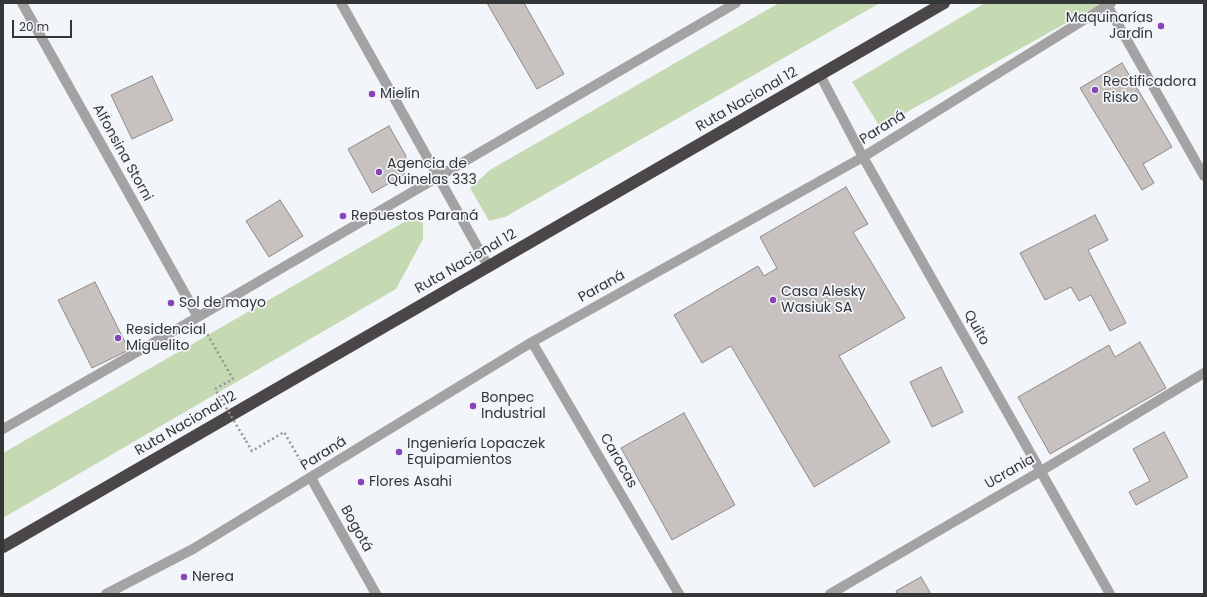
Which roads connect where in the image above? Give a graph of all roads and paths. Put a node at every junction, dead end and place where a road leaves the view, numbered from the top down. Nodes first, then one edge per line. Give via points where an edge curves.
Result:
1 (22, 3) edge
2 (341, 3) edge
3 (736, 3) edge
4 (944, 3) edge
5 (1109, 4) edge
6 (820, 75) junction
7 (863, 157) junction
8 (1204, 176) edge
9 (438, 177) junction
10 (488, 266) junction
11 (198, 317) junction
12 (532, 342) junction
13 (1204, 373) edge
14 (3, 429) edge
15 (1040, 471) junction
16 (311, 478) junction
17 (3, 547) edge
18 (106, 594) edge
19 (376, 594) edge
20 (679, 594) edge
21 (830, 594) edge
22 (1110, 594) edge

1 - 11 street, Alfonsina Storni
2 - 9 street
3 - 9 street
4 - 6 highway, Ruta Nacional 12
5 - 7 street, Paraná
5 - 8 street
6 - 7 street, Quito
6 - 10 highway, Ruta Nacional 12
7 - 12 street, Paraná
7 - 15 street, Quito
9 - 10 street
9 - 11 street
10 - 17 highway, Ruta Nacional 12
11 - 14 street
11 - 16 path, bridge via 233,379 215,389 252,451 284,432
12 - 16 street, Paraná
12 - 20 street, Caracas
13 - 15 street, Ucrania
15 - 21 street, Ucrania
15 - 22 street, Quito
16 - 18 street, Paraná via 193,549
16 - 19 street, Bogotá

